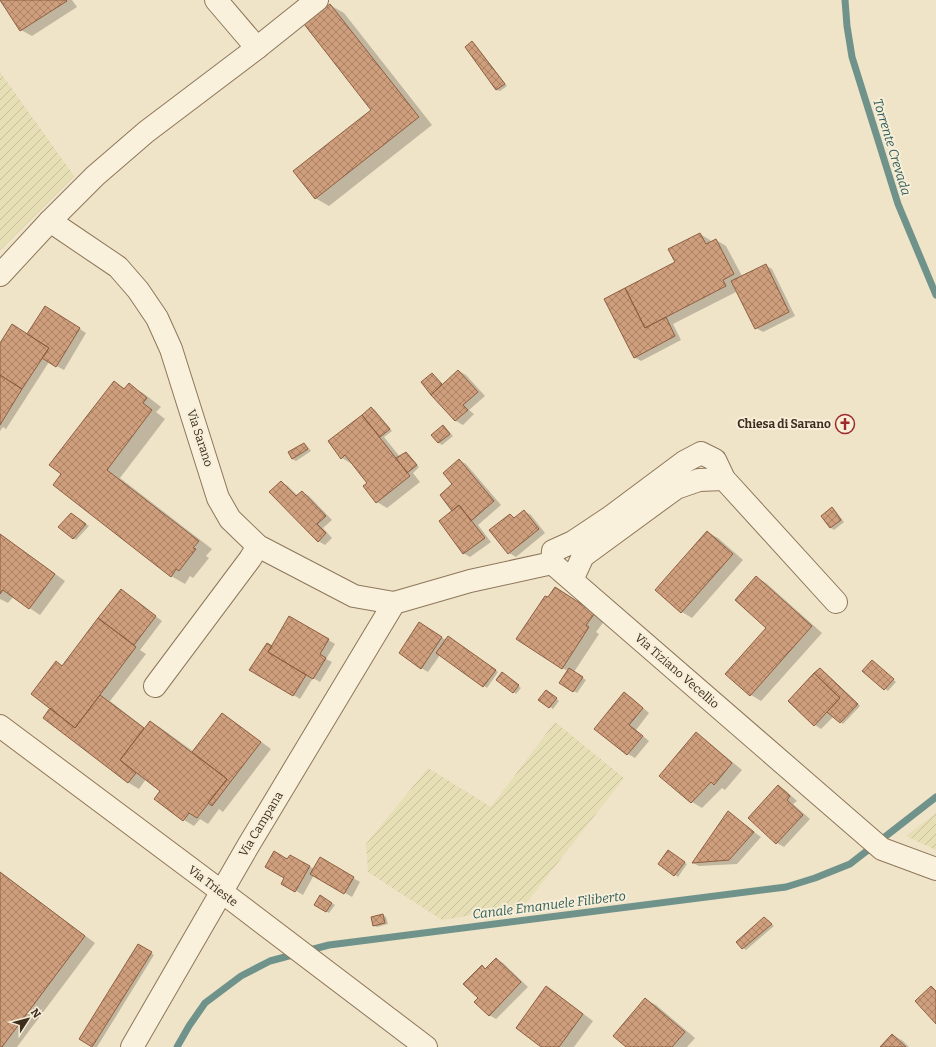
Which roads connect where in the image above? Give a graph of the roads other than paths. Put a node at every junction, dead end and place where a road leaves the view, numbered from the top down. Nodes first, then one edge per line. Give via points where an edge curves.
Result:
1 (216, 0) edge
2 (317, 0) edge
3 (257, 48) junction
4 (50, 221) junction
5 (0, 275) edge
6 (724, 479) junction
7 (258, 546) junction
8 (552, 563) junction
9 (572, 580) junction
10 (836, 602) dead end
11 (394, 603) junction
12 (155, 686) dead end
13 (0, 726) edge
14 (936, 869) edge
15 (222, 892) junction
16 (132, 1047) edge
17 (426, 1047) edge

1 - 3 street
2 - 3 street
3 - 4 street via 146,132 95,176
4 - 5 street
4 - 7 street, Via Sarano via 118,267 157,318 171,349 218,498 230,519
6 - 8 street via 715,460 701,453 684,462 573,542 553,550
6 - 9 street via 699,480 676,488 583,556
6 - 10 street
7 - 11 street, Via Sarano via 354,596
7 - 12 street
8 - 9 street, Via Tiziano Vecellio
8 - 11 street via 470,581
9 - 14 street, Via Tiziano Vecellio via 875,843
11 - 15 street, Via Campana
13 - 15 street, Via Trieste
15 - 16 street, Via Campana
15 - 17 street, Via Trieste

